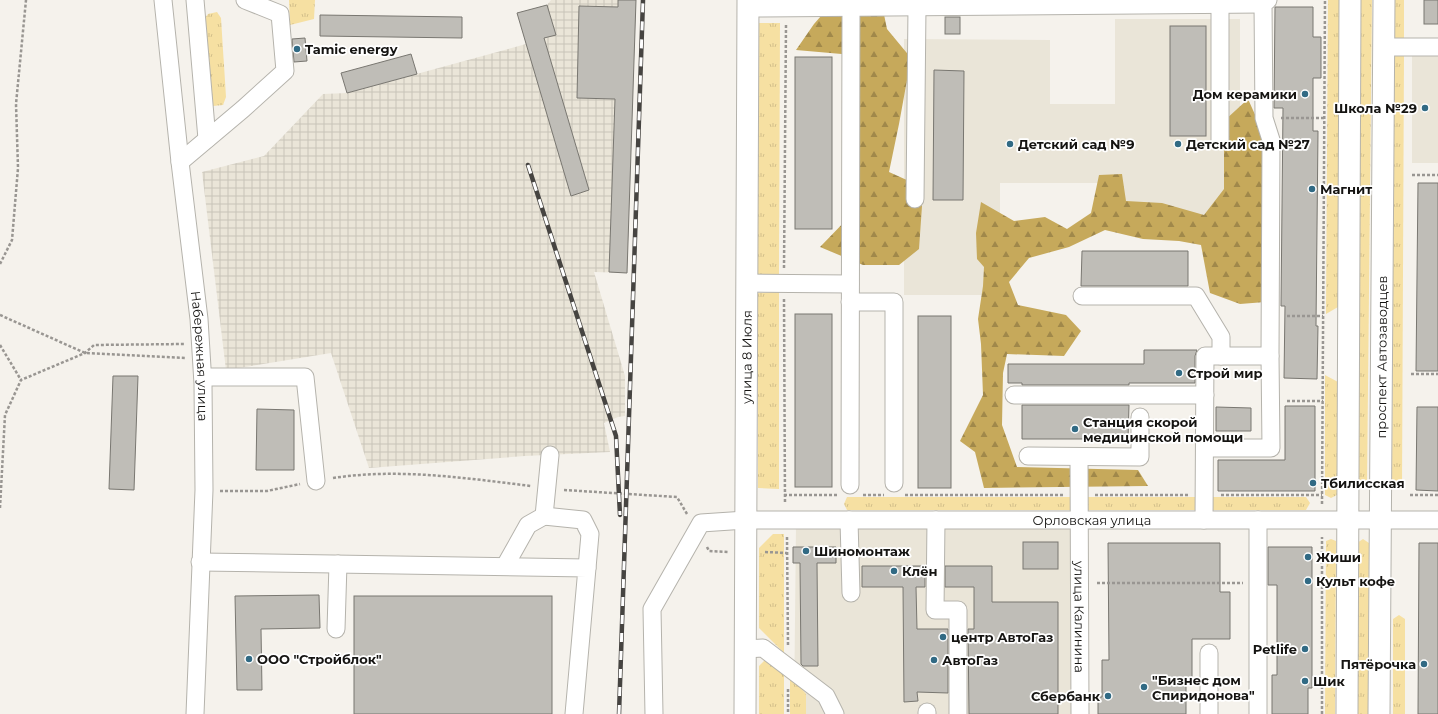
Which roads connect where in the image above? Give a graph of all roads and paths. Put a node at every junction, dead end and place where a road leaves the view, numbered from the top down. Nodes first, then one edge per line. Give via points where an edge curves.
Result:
1 (26, 0) edge
2 (163, 0) edge
3 (195, 0) edge
4 (245, 0) edge
5 (1325, 0) edge
6 (1350, 0) edge
7 (1384, 0) edge
8 (1220, 2) edge
9 (1265, 2) edge
10 (1033, 3) edge
11 (748, 4) edge
12 (887, 4) edge
13 (917, 7) junction
14 (786, 8) junction
15 (851, 8) junction
16 (1383, 47) junction
17 (1438, 47) edge
18 (1264, 118) junction
19 (1324, 118) junction
20 (207, 140) junction
21 (1220, 140) dead end
22 (180, 162) junction
23 (1412, 175) dead end
24 (1438, 175) edge
25 (915, 199) dead end
26 (0, 264) edge
27 (747, 283) junction
28 (784, 284) junction
29 (850, 284) junction
30 (1082, 296) dead end
31 (850, 302) junction
32 (0, 315) edge
33 (1270, 316) junction
34 (1323, 316) junction
35 (201, 344) junction
36 (0, 345) edge
37 (85, 353) junction
38 (1221, 356) junction
39 (1270, 356) junction
40 (187, 364) dead end
41 (1411, 374) dead end
42 (1438, 374) edge
43 (203, 377) junction
44 (21, 380) junction
45 (1014, 395) dead end
46 (1205, 395) junction
47 (1270, 401) junction
48 (1323, 401) junction
49 (1140, 417) dead end
50 (1205, 448) junction
51 (550, 455) dead end
52 (1028, 456) dead end
53 (1079, 457) junction
54 (316, 481) junction
55 (546, 488) junction
56 (204, 490) junction
57 (895, 491) junction
58 (849, 492) junction
59 (784, 496) junction
60 (1080, 496) junction
61 (1204, 496) junction
62 (1322, 496) junction
63 (1410, 496) dead end
64 (1438, 496) edge
65 (0, 508) edge
66 (544, 516) junction
67 (746, 520) junction
68 (787, 520) junction
69 (849, 520) junction
70 (936, 520) junction
71 (1080, 520) junction
72 (1204, 520) junction
73 (1258, 520) junction
74 (1322, 520) junction
75 (1347, 520) junction
76 (1380, 520) junction
77 (1438, 520) edge
78 (698, 529) junction
79 (200, 562) junction
80 (338, 564) junction
81 (505, 566) junction
82 (587, 568) junction
83 (1097, 583) dead end
84 (1258, 583) junction
85 (851, 593) dead end
86 (336, 629) dead end
87 (745, 649) junction
88 (1209, 653) dead end
89 (788, 668) junction
90 (195, 714) edge
91 (574, 714) edge
92 (654, 714) edge
93 (745, 714) edge
94 (788, 714) edge
95 (835, 714) edge
96 (958, 714) edge
97 (1080, 714) edge
98 (1209, 714) edge
99 (1258, 714) edge
100 (1322, 714) edge
101 (1347, 714) edge
102 (1379, 714) edge

1 - 26 path via 16,104 18,168 12,240
2 - 22 street, Набережная улица
3 - 20 street
4 - 20 street via 280,14 285,71
5 - 19 path
6 - 75 main road
7 - 16 main road, проспект Автозаводцев
8 - 9 street
8 - 10 street
8 - 21 street
9 - 18 street
10 - 13 street
11 - 14 street
11 - 27 main road, улица 8 Июля
12 - 13 street
12 - 15 street
13 - 25 street
14 - 15 street
14 - 28 path
15 - 29 street
16 - 17 street
16 - 76 main road, проспект Автозаводцев
18 - 19 path
18 - 33 street via 1271,140
19 - 34 path
20 - 22 street
22 - 35 street, Набережная улица
23 - 24 path
27 - 28 street
27 - 67 main road, улица 8 Июля
28 - 29 street
28 - 59 path
29 - 31 street
30 - 38 street via 1196,296 1221,337
31 - 57 street via 894,302
31 - 58 street
32 - 37 path
33 - 34 path
33 - 39 street
34 - 48 path
35 - 37 path via 94,345
35 - 43 street, Набережная улица
36 - 44 path
37 - 40 path via 187,358
37 - 44 path
38 - 39 street
38 - 46 street via 1205,356
39 - 47 street
41 - 42 path
43 - 54 street via 305,377
43 - 56 street, Набережная улица
44 - 65 path via 5,415
45 - 46 street
46 - 50 street
47 - 48 path
47 - 50 street via 1270,448
48 - 62 path
49 - 53 street via 1140,457
50 - 61 street
51 - 55 street
52 - 53 street
53 - 60 street, улица Калинина
54 - 55 path via 352,475 432,474
54 - 56 path via 267,491
55 - 66 street
55 - 78 path via 574,492 677,497
56 - 79 street, Набережная улица
57 - 58 path
57 - 60 path
58 - 59 path
59 - 68 path
60 - 61 path
60 - 71 street, улица Калинина
61 - 62 path
61 - 72 street
62 - 74 path
63 - 64 path
66 - 81 street via 528,525
66 - 82 street via 583,520 590,534
67 - 68 street, Орловская улица
67 - 78 street, Орловская улица via 701,523
67 - 87 main road, улица 8 Июля
68 - 69 street, Орловская улица
68 - 89 path
69 - 70 street, Орловская улица
69 - 85 street
70 - 71 street, Орловская улица
70 - 96 street via 935,610 958,610
71 - 72 street, Орловская улица
71 - 97 street, улица Калинина
72 - 73 street, Орловская улица
73 - 74 street, Орловская улица
73 - 84 street
74 - 75 street, Орловская улица
74 - 100 path
75 - 76 street, Орловская улица
75 - 101 main road
76 - 77 street, Орловская улица
76 - 102 main road, проспект Автозаводцев
78 - 92 street via 652,608
79 - 80 street
79 - 90 street, Набережная улица
80 - 81 street
80 - 86 street
81 - 82 street
82 - 91 street
83 - 84 path
84 - 99 street
87 - 89 street via 763,648
87 - 93 main road, улица 8 Июля
88 - 98 street
89 - 94 path
89 - 95 street via 826,696

